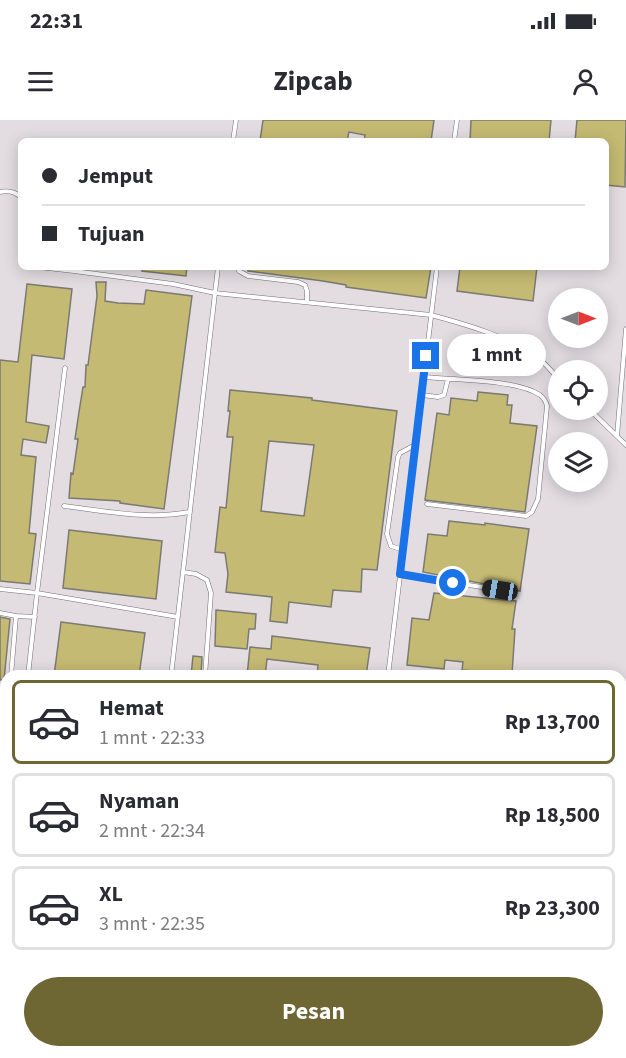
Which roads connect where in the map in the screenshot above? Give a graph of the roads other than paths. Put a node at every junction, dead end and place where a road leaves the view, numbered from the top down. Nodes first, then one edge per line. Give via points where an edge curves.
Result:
1 (236, 120) edge
2 (457, 120) edge
3 (233, 138) edge
4 (454, 138) edge
5 (0, 192) edge
6 (18, 192) edge
7 (82, 270) edge
8 (218, 270) edge
9 (238, 270) edge
10 (438, 270) edge
11 (215, 293) junction
12 (307, 302) junction
13 (431, 315) junction
14 (626, 329) edge
15 (65, 368) dead end
16 (548, 368) edge
17 (424, 377) junction
18 (448, 379) junction
19 (624, 380) edge
20 (422, 395) junction
21 (600, 420) edge
22 (617, 436) junction
23 (415, 445) junction
24 (626, 446) edge
25 (428, 504) dead end
26 (64, 506) dead end
27 (189, 512) junction
28 (403, 549) junction
29 (183, 572) junction
30 (400, 574) junction
31 (0, 589) edge
32 (500, 590) dead end
33 (37, 593) junction
34 (0, 613) edge
35 (16, 615) junction
36 (35, 617) junction
37 (178, 617) junction
38 (11, 670) edge
39 (29, 670) edge
40 (172, 670) edge
41 (206, 670) edge
42 (389, 670) edge

1 - 3 lane
2 - 4 lane
5 - 6 lane
7 - 11 lane
8 - 11 lane
9 - 12 lane via 248,276 305,285
10 - 13 lane
11 - 12 lane
11 - 27 lane
12 - 13 lane
13 - 16 lane via 513,344
13 - 17 lane
14 - 19 lane
15 - 33 lane
17 - 18 lane
17 - 20 lane
18 - 20 lane via 444,395
18 - 25 lane via 502,383 545,399 547,417 538,499 526,516
19 - 22 lane
20 - 23 lane
21 - 22 lane
22 - 24 lane
23 - 28 lane
23 - 28 lane via 398,457 387,534 391,546
26 - 27 lane via 136,515
27 - 29 lane
28 - 30 lane
29 - 37 lane
29 - 41 lane via 207,580 211,593
30 - 32 lane
30 - 42 lane
31 - 33 lane
33 - 36 lane
33 - 37 lane
34 - 35 lane
35 - 36 lane
35 - 38 lane
36 - 39 lane
37 - 40 lane

